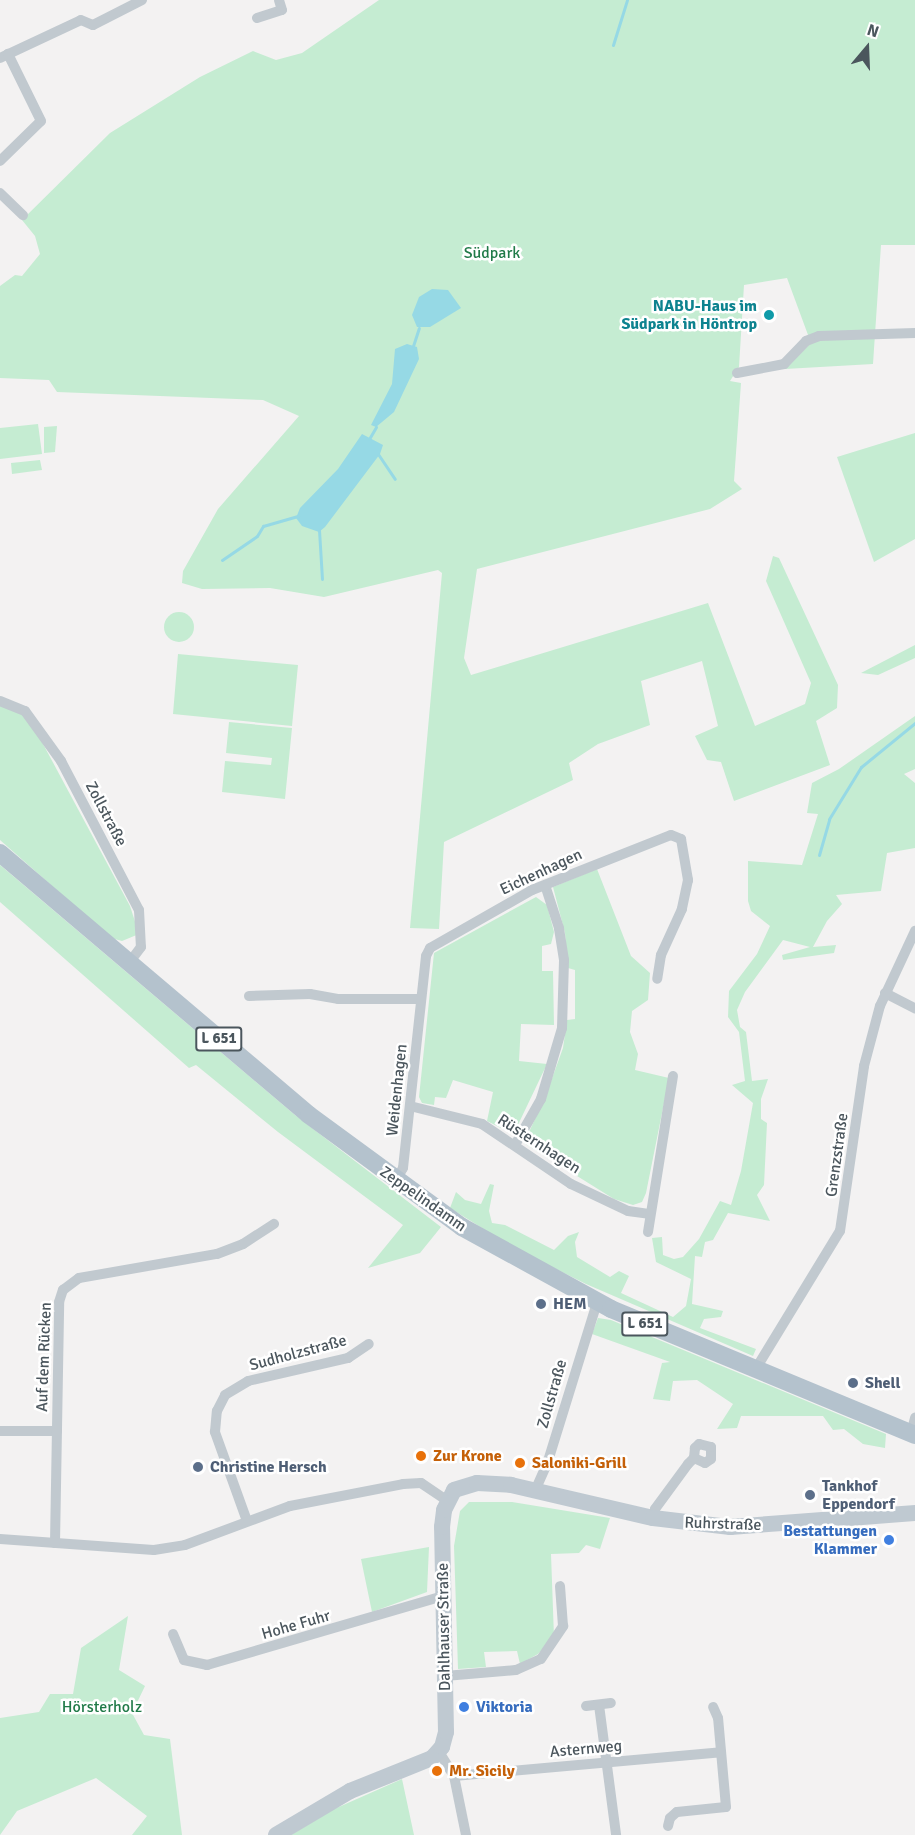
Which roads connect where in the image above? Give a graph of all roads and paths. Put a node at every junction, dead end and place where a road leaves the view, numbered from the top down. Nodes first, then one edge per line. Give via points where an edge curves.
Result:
1 (142, 0) edge
2 (279, 0) edge
3 (257, 18) dead end
4 (4, 56) edge
5 (0, 162) edge
6 (0, 193) edge
7 (23, 215) dead end
8 (915, 333) edge
9 (737, 373) dead end
10 (0, 701) edge
11 (0, 853) edge
12 (545, 885) junction
13 (915, 931) edge
14 (428, 950) joint
15 (129, 963) junction
16 (657, 979) dead end
17 (885, 993) junction
18 (249, 996) dead end
19 (422, 999) junction
20 (915, 1008) edge
21 (672, 1076) dead end
22 (410, 1106) junction
23 (515, 1145) junction
24 (396, 1181) junction
25 (648, 1214) junction
26 (274, 1224) dead end
27 (648, 1232) dead end
28 (597, 1303) junction
29 (369, 1344) dead end
30 (755, 1370) junction
31 (914, 1429) edge
32 (0, 1431) edge
33 (57, 1431) junction
34 (694, 1458) dead end
35 (534, 1493) junction
36 (448, 1501) junction
37 (915, 1513) edge
38 (653, 1518) junction
39 (248, 1521) junction
40 (0, 1539) edge
41 (55, 1543) junction
42 (560, 1586) dead end
43 (443, 1596) junction
44 (173, 1634) dead end
45 (446, 1676) junction
46 (610, 1703) dead end
47 (599, 1705) junction
48 (586, 1706) dead end
49 (713, 1707) dead end
50 (439, 1752) junction
51 (721, 1752) junction
52 (605, 1762) junction
53 (453, 1776) junction
54 (668, 1826) dead end
55 (276, 1835) edge
56 (466, 1835) edge
57 (616, 1835) edge

1 - 4 street via 93,25 81,20
2 - 3 street via 282,10
4 - 5 street via 41,121
6 - 7 street
8 - 9 street via 819,336 806,341 784,364
10 - 15 street, Zollstraße via 25,711 61,761 139,910 141,947
11 - 15 main road, Zeppelindamm / L 651
12 - 14 street, Eichenhagen
12 - 16 street, Eichenhagen via 671,835 681,839 688,880 682,909 661,955
12 - 23 street via 559,928 564,960 562,1028 541,1099
13 - 17 street, Grenzstraße
14 - 19 street, Weidenhagen
15 - 24 main road, Zeppelindamm / L 651 via 309,1115
17 - 20 street
17 - 30 street, Grenzstraße via 864,1066 840,1231
18 - 19 street via 310,994 338,999
19 - 22 street, Weidenhagen
21 - 25 street
22 - 23 street, Rüsternhagen via 468,1119
22 - 24 street, Weidenhagen via 403,1168
23 - 25 street, Rüsternhagen via 603,1200 628,1211
24 - 28 main road, Zeppelindamm / L 651 via 518,1261
25 - 27 street
26 - 33 street, Auf dem Rücken via 243,1244 217,1254 78,1278 69,1283 59,1302
28 - 30 main road, Zeppelindamm / L 651
28 - 35 street, Zollstraße via 548,1461
29 - 39 street, Sudholzstraße via 348,1358 248,1381 225,1395 217,1411 214,1432
30 - 31 main road, Zeppelindamm / L 651
32 - 33 street
33 - 41 street, Auf dem Rücken
34 - 38 street via 655,1509
35 - 36 street, Ruhrstraße via 523,1487 477,1483 454,1490
35 - 38 street, Ruhrstraße
36 - 39 street via 429,1487 413,1483 290,1506
36 - 43 street, Dahlhauser Straße via 442,1527
37 - 38 street, Ruhrstraße via 757,1527 699,1525
39 - 41 street via 169,1549
40 - 41 street
42 - 45 street via 563,1626 541,1659 516,1671
43 - 44 street, Hohe Fuhr via 207,1665 183,1660
43 - 45 street, Dahlhauser Straße
45 - 50 street, Dahlhauser Straße via 446,1732
46 - 47 street
47 - 48 street
47 - 52 street
49 - 51 street
50 - 53 street
50 - 55 street via 420,1764 351,1790
51 - 52 street, Asternweg
51 - 54 street via 726,1807 677,1812
52 - 53 street, Asternweg
52 - 57 street
53 - 56 street

